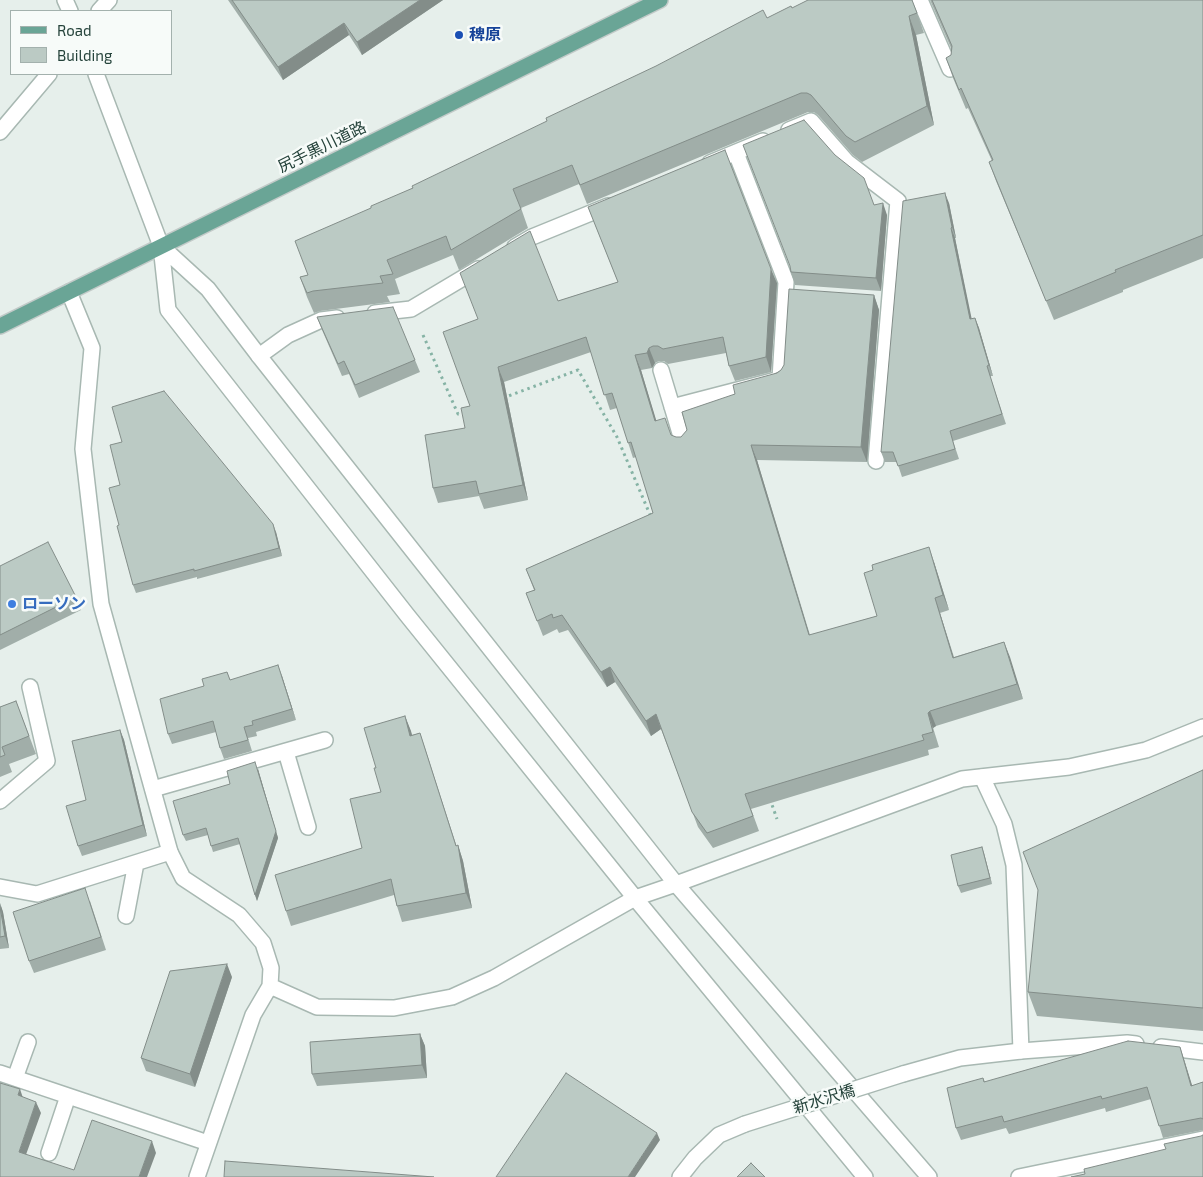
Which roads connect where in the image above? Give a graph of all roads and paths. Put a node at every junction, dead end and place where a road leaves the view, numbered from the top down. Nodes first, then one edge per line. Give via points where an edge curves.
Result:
1 (109, 0) edge
2 (660, 0) edge
3 (920, 0) edge
4 (100, 10) edge
5 (950, 69) edge
6 (48, 75) edge
7 (96, 75) edge
8 (0, 132) edge
9 (736, 153) junction
10 (701, 167) edge
11 (621, 200) edge
12 (161, 246) junction
13 (506, 253) edge
14 (489, 263) edge
15 (69, 292) junction
16 (871, 299) edge
17 (890, 300) junction
18 (412, 309) junction
19 (0, 326) edge
20 (259, 356) junction
21 (661, 370) edge
22 (495, 401) edge
23 (672, 406) junction
24 (468, 411) edge
25 (683, 443) edge
26 (876, 461) dead end
27 (653, 523) edge
28 (30, 687) dead end
29 (1203, 727) edge
30 (325, 740) dead end
31 (286, 752) junction
32 (982, 777) junction
33 (153, 789) junction
34 (766, 790) edge
35 (0, 801) edge
36 (308, 828) dead end
37 (787, 844) junction
38 (170, 852) junction
39 (136, 863) junction
40 (676, 884) junction
41 (0, 887) edge
42 (635, 898) junction
43 (126, 916) dead end
44 (270, 986) junction
45 (28, 1042) dead end
46 (1021, 1051) junction
47 (1203, 1052) edge
48 (0, 1073) edge
49 (15, 1078) junction
50 (68, 1096) junction
51 (1203, 1139) edge
52 (208, 1143) junction
53 (49, 1153) dead end
54 (197, 1177) edge
55 (680, 1177) edge
56 (865, 1177) edge
57 (929, 1177) edge
58 (1019, 1177) edge

1 - 4 street
2 - 12 main road, 尻手黒川道路
3 - 5 street
6 - 8 street
7 - 12 street
9 - 10 street
9 - 17 street via 810,121 847,162 898,201
9 - 23 street via 791,294 780,379
11 - 13 street via 532,237
12 - 15 main road, 尻手黒川道路
12 - 20 street via 208,289
12 - 42 street via 168,310
14 - 18 street
15 - 19 main road, 尻手黒川道路
15 - 33 street via 92,348 83,449 101,604
16 - 17 street
17 - 26 street
18 - 20 street via 322,320 288,335
18 - 24 path via 458,414
20 - 40 street
21 - 23 street
22 - 27 path via 578,370 617,437
23 - 25 street
28 - 35 street via 47,761
29 - 32 street via 1146,750 1069,767
30 - 31 street
31 - 33 street
31 - 36 street
32 - 37 street via 962,779
32 - 46 street via 1004,824 1014,865
33 - 38 street
34 - 37 path
37 - 40 street
38 - 39 street
38 - 44 street via 183,878 239,915 263,943 271,968
39 - 41 street via 37,894
39 - 43 street
40 - 42 street
40 - 57 street
42 - 44 street via 494,978 452,997 394,1008 317,1007
42 - 56 street
44 - 52 street via 253,1015
45 - 49 street
46 - 47 street, 新水沢橋 via 1126,1044
46 - 55 street, 新水沢橋, bridge via 960,1058 745,1124 720,1135
48 - 49 street
49 - 50 street
50 - 52 street
50 - 53 street
51 - 58 street
52 - 54 street

